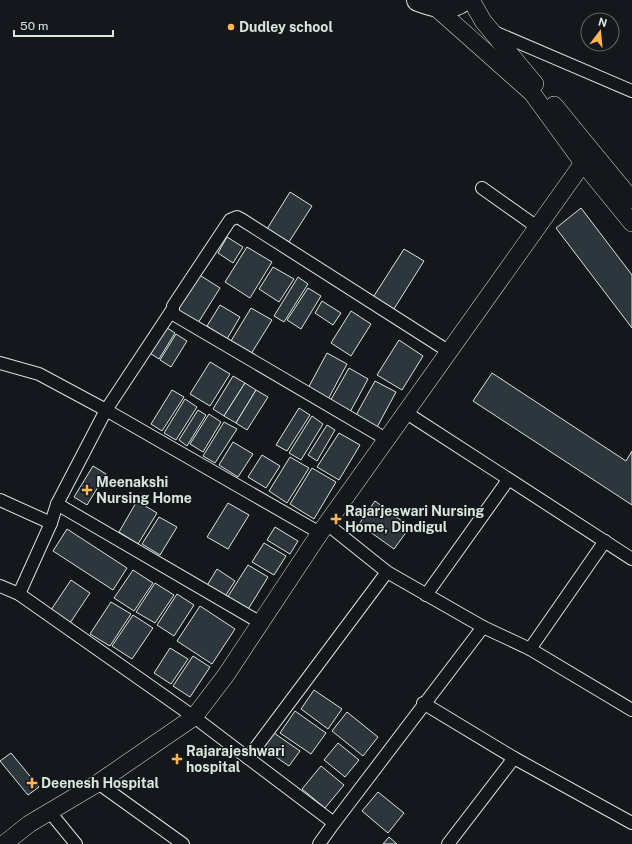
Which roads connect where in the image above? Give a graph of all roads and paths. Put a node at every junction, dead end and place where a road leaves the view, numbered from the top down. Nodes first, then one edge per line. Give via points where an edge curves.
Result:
1 (463, 0) edge
2 (471, 0) edge
3 (426, 3) edge
4 (491, 30) junction
5 (632, 91) edge
6 (583, 162) junction
7 (482, 188) dead end
8 (632, 200) edge
9 (632, 223) edge
10 (537, 227) junction
11 (172, 310) junction
12 (448, 351) junction
13 (0, 363) edge
14 (106, 410) junction
15 (405, 412) junction
16 (386, 439) junction
17 (508, 480) junction
18 (0, 500) edge
19 (57, 504) junction
20 (51, 523) junction
21 (324, 528) junction
22 (605, 541) junction
23 (632, 559) edge
24 (387, 572) junction
25 (0, 586) edge
26 (19, 594) junction
27 (426, 595) junction
28 (261, 623) junction
29 (483, 626) junction
30 (530, 648) junction
31 (423, 703) junction
32 (632, 710) edge
33 (194, 718) junction
34 (248, 758) junction
35 (514, 758) junction
36 (98, 783) junction
37 (50, 811) junction
38 (334, 823) junction
39 (632, 823) edge
40 (6, 843) edge
41 (76, 844) edge
42 (183, 844) edge
43 (319, 844) edge
44 (448, 844) edge

1 - 3 highway via 448,7
2 - 4 street
3 - 6 street via 499,62 532,93
4 - 5 street
4 - 8 street
6 - 9 street
6 - 10 street
7 - 10 street
10 - 12 street
11 - 12 street via 230,220 237,217
11 - 14 street
11 - 16 street via 177,318
12 - 15 street
13 - 14 street via 39,374
14 - 19 street
14 - 21 street
15 - 16 street
15 - 17 street
16 - 21 street
17 - 22 street
17 - 27 street
18 - 20 street
19 - 20 street
19 - 28 street
20 - 26 street
21 - 24 street
21 - 28 street
22 - 23 street
22 - 30 street
24 - 27 street
24 - 34 street
25 - 26 street
26 - 33 street
27 - 29 street
28 - 33 street
29 - 30 street
29 - 31 street
30 - 32 street
31 - 35 street
31 - 38 street
33 - 34 street
33 - 36 street
34 - 38 street
35 - 39 street
35 - 44 street
36 - 37 street
36 - 42 street
37 - 40 street
37 - 41 street
38 - 43 street

